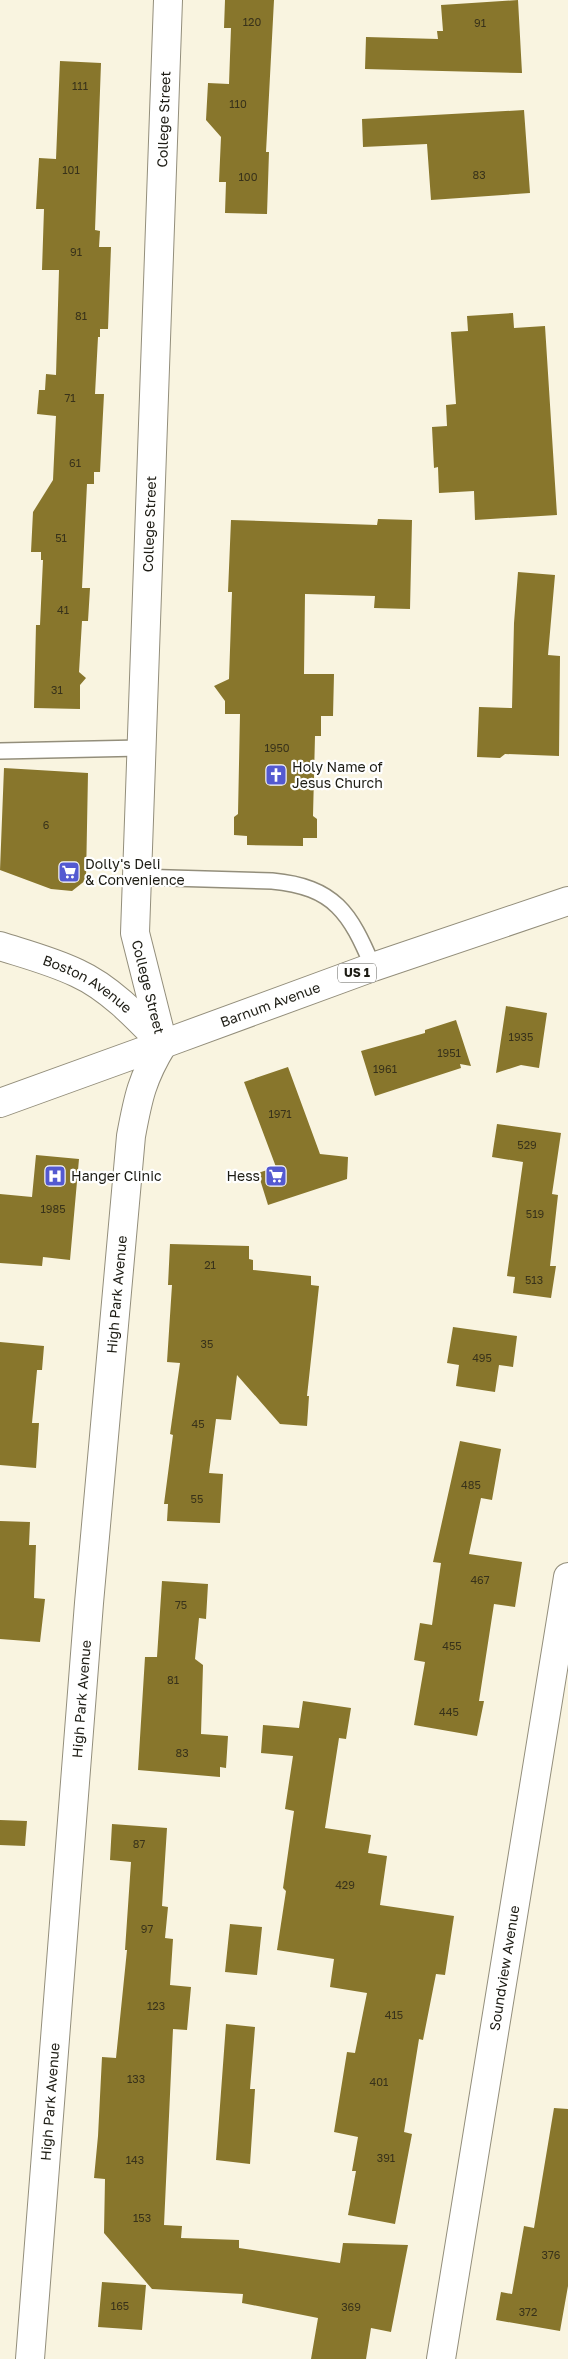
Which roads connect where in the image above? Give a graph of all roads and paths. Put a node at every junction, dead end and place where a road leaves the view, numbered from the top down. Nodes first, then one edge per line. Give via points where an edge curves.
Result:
1 (168, 0) edge
2 (141, 748) junction
3 (0, 750) edge
4 (136, 877) junction
5 (568, 901) edge
6 (0, 946) edge
7 (373, 967) junction
8 (162, 1044) junction
9 (0, 1103) edge
10 (568, 1577) edge
11 (30, 2359) edge
12 (441, 2359) edge

1 - 2 street, College Street
2 - 3 lane
2 - 4 street, College Street
4 - 7 lane via 287,882 315,891 328,897 348,916
4 - 8 street, College Street via 135,933
5 - 7 street, Barnum Avenue / US 1
6 - 8 street, Boston Avenue via 78,973 96,983 141,1020
7 - 8 street, Barnum Avenue / US 1
8 - 9 street, Barnum Avenue
8 - 11 street, High Park Avenue via 147,1070 138,1098 130,1146 89,1604
10 - 12 street, Soundview Avenue

